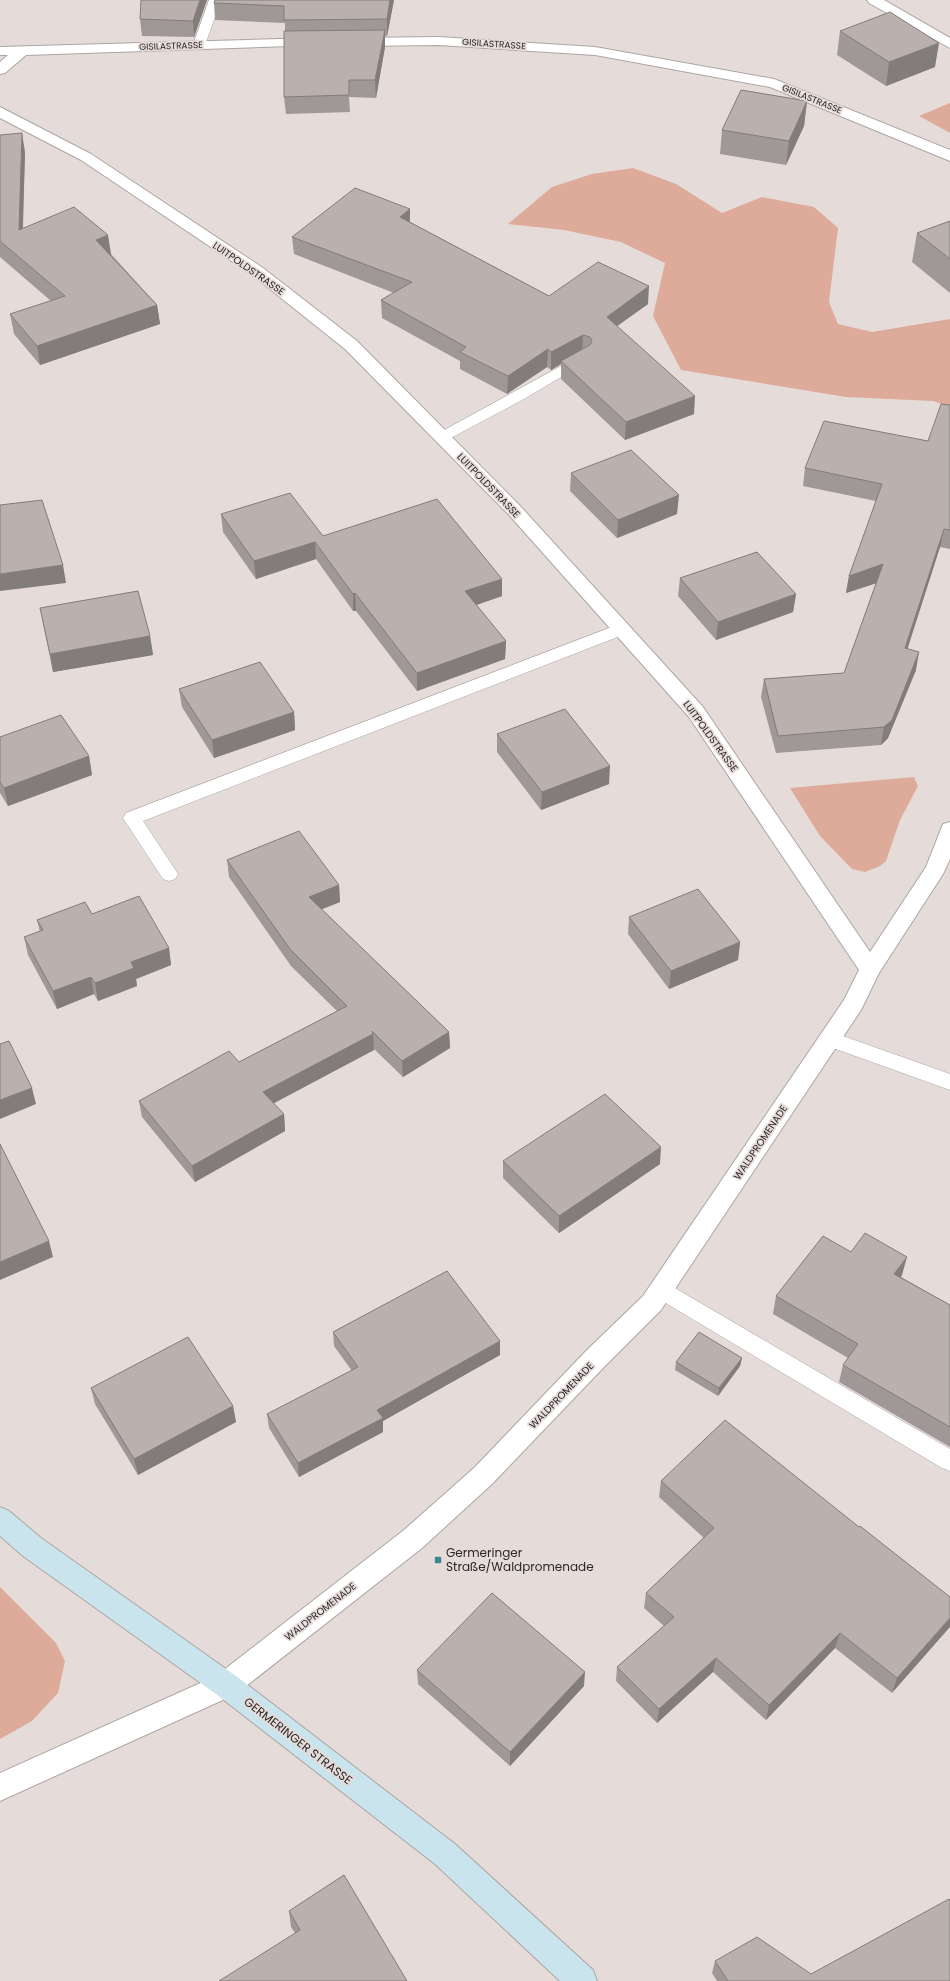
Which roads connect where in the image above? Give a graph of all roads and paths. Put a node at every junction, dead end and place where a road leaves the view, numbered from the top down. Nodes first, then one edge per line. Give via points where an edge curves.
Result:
1 (214, 0) edge
2 (882, 2) edge
3 (328, 42) edge
4 (344, 42) edge
5 (950, 44) edge
6 (199, 45) junction
7 (0, 51) edge
8 (21, 51) junction
9 (0, 70) edge
10 (0, 112) edge
11 (950, 156) edge
12 (583, 358) edge
13 (442, 437) junction
14 (622, 630) junction
15 (950, 829) edge
16 (169, 874) dead end
17 (870, 969) junction
18 (829, 1039) junction
19 (950, 1082) edge
20 (661, 1290) junction
21 (950, 1461) edge
22 (0, 1519) edge
23 (226, 1684) junction
24 (0, 1787) edge
25 (582, 1981) edge

1 - 6 lane
2 - 5 street
3 - 6 street, GISILASTRASSE
4 - 11 street, GISILASTRASSE via 439,41 595,51 774,83
6 - 8 street, GISILASTRASSE
7 - 8 street, GISILASTRASSE
8 - 9 street
10 - 13 street, LUITPOLDSTRASSE via 86,157 256,271 351,345
12 - 13 lane
13 - 14 street, LUITPOLDSTRASSE via 516,512
14 - 16 lane via 132,818
14 - 17 street, LUITPOLDSTRASSE via 696,712
15 - 17 street, WALDPROMENADE via 936,869
17 - 18 street, WALDPROMENADE via 853,1004
18 - 19 lane
18 - 20 street, WALDPROMENADE
20 - 21 lane
20 - 23 street, WALDPROMENADE via 652,1303 483,1476 413,1539
22 - 23 street, GERMERINGER STRASSE via 32,1547
23 - 24 street, WALDPROMENADE
23 - 25 street, GERMERINGER STRASSE via 445,1854

